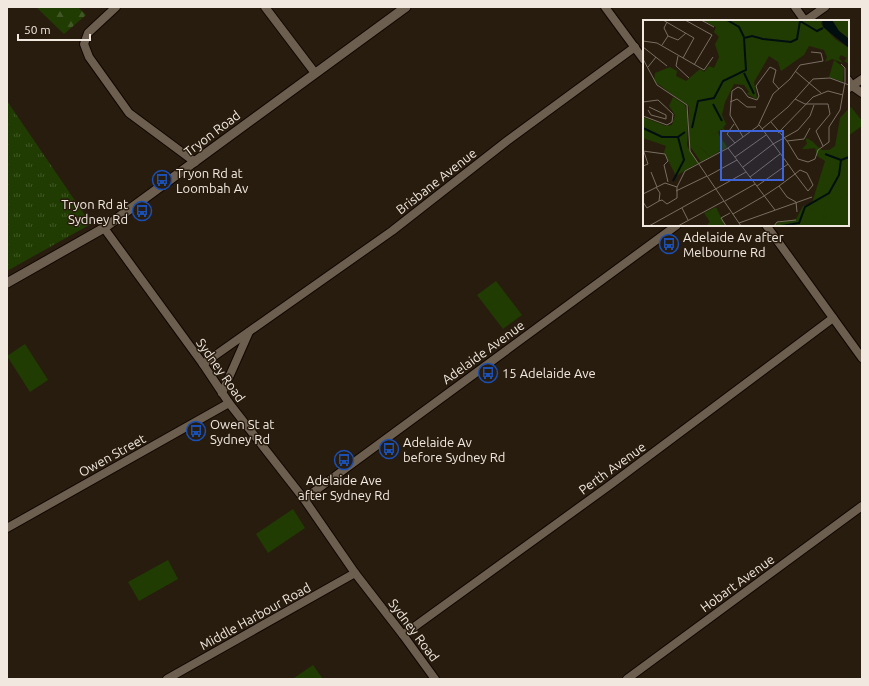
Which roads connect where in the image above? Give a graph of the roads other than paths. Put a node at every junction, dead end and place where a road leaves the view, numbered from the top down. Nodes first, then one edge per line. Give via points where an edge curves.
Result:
1 (116, 7) edge
2 (265, 7) edge
3 (406, 7) edge
4 (606, 7) edge
5 (795, 7) edge
6 (825, 7) edge
7 (804, 20) edge
8 (806, 20) edge
9 (635, 47) junction
10 (643, 59) edge
11 (316, 74) junction
12 (862, 79) edge
13 (849, 85) edge
14 (862, 93) edge
15 (195, 162) junction
16 (676, 226) edge
17 (767, 226) edge
18 (104, 228) junction
19 (7, 283) edge
20 (833, 318) junction
21 (249, 331) junction
22 (862, 358) edge
23 (203, 364) junction
24 (222, 393) junction
25 (229, 403) junction
26 (304, 499) junction
27 (862, 506) edge
28 (7, 528) edge
29 (355, 573) junction
30 (403, 635) junction
31 (167, 679) edge
32 (435, 679) edge
33 (627, 679) edge

1 - 15 street via 88,33 84,44 89,58 129,113
2 - 11 street
3 - 11 street, Tryon Road
4 - 9 street
5 - 7 street
6 - 8 street
9 - 10 street
9 - 21 street, Brisbane Avenue via 392,231
11 - 15 street, Tryon Road
12 - 13 street
13 - 14 street
15 - 18 street, Tryon Road
16 - 26 street, Adelaide Avenue
17 - 20 street
18 - 19 street, Tryon Road
18 - 23 street, Sydney Road
20 - 22 street
20 - 30 street, Perth Avenue
21 - 23 street, Brisbane Avenue
21 - 24 street
23 - 24 street, Sydney Road
24 - 25 street, Sydney Road
25 - 26 street, Sydney Road
25 - 28 street, Owen Street
26 - 29 street, Sydney Road
27 - 33 street, Hobart Avenue
29 - 30 street, Sydney Road
29 - 31 street, Middle Harbour Road
30 - 32 street, Sydney Road

